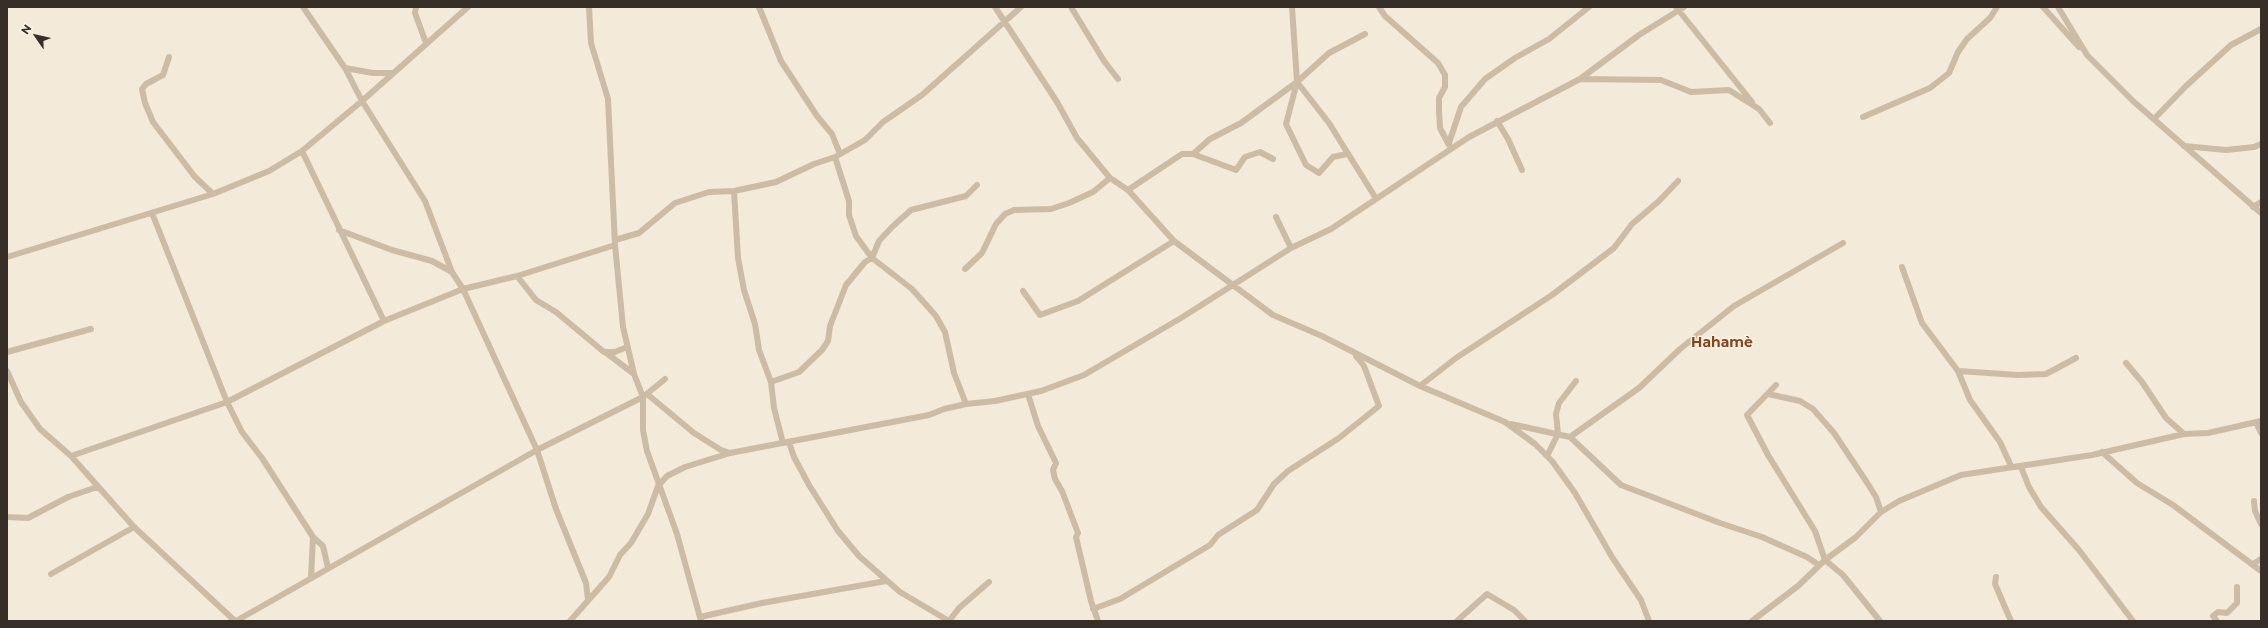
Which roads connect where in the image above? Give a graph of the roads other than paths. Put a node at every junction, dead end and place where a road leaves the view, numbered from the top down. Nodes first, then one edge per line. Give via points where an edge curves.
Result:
1 (303, 7) edge
2 (416, 7) edge
3 (468, 7) edge
4 (589, 7) edge
5 (759, 7) edge
6 (996, 7) edge
7 (1021, 7) edge
8 (1071, 7) edge
9 (1292, 7) edge
10 (1379, 7) edge
11 (1589, 7) edge
12 (1997, 7) edge
13 (2043, 7) edge
14 (2058, 7) edge
15 (1680, 8) edge
16 (1004, 20) junction
17 (2261, 29) edge
18 (1365, 34) dead end
19 (426, 43) junction
20 (2087, 56) junction
21 (169, 57) dead end
22 (345, 68) junction
23 (392, 73) junction
24 (1118, 79) dead end
25 (1580, 79) junction
26 (1297, 82) junction
27 (362, 101) junction
28 (1759, 109) junction
29 (1863, 117) dead end
30 (2154, 119) junction
31 (1498, 122) junction
32 (1770, 123) dead end
33 (2261, 144) edge
34 (1449, 146) junction
35 (2184, 146) junction
36 (302, 150) junction
37 (1193, 154) junction
38 (1347, 154) junction
39 (838, 155) junction
40 (1273, 159) dead end
41 (1522, 170) dead end
42 (1110, 178) junction
43 (1678, 182) dead end
44 (977, 185) dead end
45 (1128, 190) junction
46 (734, 191) junction
47 (213, 194) junction
48 (1375, 197) junction
49 (2261, 202) edge
50 (2253, 207) junction
51 (152, 213) junction
52 (2261, 213) edge
53 (1276, 217) dead end
54 (339, 230) junction
55 (1174, 241) junction
56 (615, 243) junction
57 (1843, 243) dead end
58 (1291, 248) junction
59 (7, 257) edge
60 (872, 258) junction
61 (1902, 267) dead end
62 (965, 270) dead end
63 (452, 272) junction
64 (517, 276) junction
65 (1231, 285) junction
66 (464, 289) junction
67 (1023, 291) dead end
68 (384, 321) junction
69 (91, 329) dead end
70 (627, 347) junction
71 (7, 352) edge
72 (604, 352) junction
73 (1355, 354) junction
74 (2076, 358) dead end
75 (2126, 363) dead end
76 (7, 371) edge
77 (1958, 371) junction
78 (634, 374) junction
79 (665, 379) dead end
80 (1576, 381) dead end
81 (771, 382) junction
82 (1776, 385) dead end
83 (1420, 386) junction
84 (1028, 394) junction
85 (1768, 394) junction
86 (645, 396) junction
87 (227, 402) junction
88 (966, 404) junction
89 (2258, 421) edge
90 (1505, 422) junction
91 (2261, 432) edge
92 (1558, 434) junction
93 (2184, 434) junction
94 (1570, 437) junction
95 (786, 442) junction
96 (537, 450) junction
97 (2102, 452) junction
98 (730, 453) junction
99 (71, 456) junction
100 (1547, 456) junction
101 (2011, 466) junction
102 (2021, 467) junction
103 (658, 486) junction
104 (97, 487) junction
105 (2254, 501) dead end
106 (1881, 512) junction
107 (7, 517) edge
108 (2261, 524) edge
109 (134, 527) junction
110 (313, 537) junction
111 (2261, 558) edge
112 (1825, 560) junction
113 (2253, 564) junction
114 (1819, 565) junction
115 (328, 568) junction
116 (2261, 571) edge
117 (51, 574) dead end
118 (1996, 577) dead end
119 (311, 578) junction
120 (886, 581) junction
121 (989, 582) dead end
122 (2237, 587) dead end
123 (588, 599) junction
124 (1093, 610) junction
125 (701, 619) edge
126 (236, 621) edge
127 (570, 621) edge
128 (949, 621) edge
129 (1098, 621) edge
130 (1457, 621) edge
131 (1525, 621) edge
132 (1650, 621) edge
133 (1752, 621) edge
134 (1880, 621) edge
135 (2011, 621) edge
136 (2133, 621) edge
137 (2217, 621) edge

1 - 22 street
2 - 19 street via 415,13
3 - 19 street
4 - 56 street via 591,43 608,99
5 - 39 street via 781,61 832,134
6 - 16 street
7 - 16 street
8 - 24 street via 1104,62
9 - 26 street
10 - 34 street via 1385,16 1438,63 1445,75 1445,87 1439,98 1440,128
11 - 34 street via 1549,39 1521,54 1485,79 1460,107
12 - 29 street via 1982,26 1967,38 1948,73 1930,88
13 - 20 street
14 - 20 street
15 - 25 street
15 - 28 street
16 - 39 street via 922,95 883,122 865,140
16 - 42 street via 1077,138
17 - 30 street via 2231,45
18 - 26 street via 1329,53
19 - 23 street
20 - 30 street
21 - 47 street via 163,75 142,89 145,103 153,122 195,177
22 - 23 street via 373,73
22 - 27 street
23 - 27 street
25 - 28 street via 1661,80 1691,92 1729,90
25 - 31 street
26 - 37 street via 1241,123 1210,139
26 - 38 street via 1329,124
26 - 38 street via 1286,124 1306,165 1319,174 1334,157
27 - 36 street
27 - 63 street via 425,201
28 - 32 street
30 - 35 street
31 - 34 street
31 - 41 street
33 - 35 street via 2226,150
34 - 48 street
35 - 50 street
36 - 47 street via 269,171
36 - 54 street
37 - 40 street via 1236,170 1245,157 1260,152
37 - 45 street via 1182,154
38 - 48 street
39 - 46 street via 776,182
39 - 60 street via 849,201 849,215 856,236
42 - 45 street
42 - 62 street via 1093,192 1069,203 1051,209 1014,210 1004,214 996,224 982,253
43 - 83 street via 1632,224 1614,248 1552,295 1456,358
44 - 60 street via 966,196 911,210 879,241
45 - 55 street
46 - 56 street via 709,192 675,204 640,233
46 - 81 street via 738,258 744,290 755,324 759,350
47 - 51 street
48 - 58 street via 1331,229
49 - 50 street
50 - 52 street
51 - 59 street
51 - 87 street
53 - 58 street
54 - 63 street via 392,250 432,261
54 - 68 street
55 - 65 street
55 - 67 street via 1078,301 1040,315
56 - 64 street
56 - 70 street
57 - 94 street via 1734,306 1680,349 1639,388
58 - 65 street
60 - 81 street via 865,262 846,285 830,326 828,341 822,350 799,372
60 - 88 street via 912,288 936,316 947,338 954,373
61 - 77 street via 1922,323
63 - 66 street
64 - 66 street
64 - 72 street via 536,300 556,312
65 - 73 street via 1273,315 1322,336
65 - 84 street via 1181,318 1084,375
66 - 68 street
66 - 96 street
68 - 87 street
69 - 71 street
70 - 72 street via 615,352
70 - 78 street
72 - 78 street
73 - 83 street
73 - 124 street via 1364,366 1379,406 1339,438 1288,471 1274,484 1257,510 1218,535 1210,545 1120,599
74 - 77 street via 2046,374
75 - 93 street via 2166,418
76 - 99 street via 32,420
77 - 101 street via 1970,400 2000,442
78 - 86 street
79 - 86 street
80 - 92 street via 1559,403 1556,414
81 - 95 street via 774,408
82 - 85 street
83 - 90 street
84 - 88 street
84 - 124 street via 1038,426 1056,463 1055,479 1078,533 1076,537
85 - 106 street via 1800,401 1813,409 1834,433 1866,481 1876,497
85 - 112 street via 1746,415 1814,531
86 - 96 street
86 - 98 street via 694,433
86 - 103 street via 643,430
87 - 99 street
87 - 110 street via 247,442 262,458
88 - 95 street via 929,415
89 - 91 street
89 - 93 street via 2208,433
90 - 92 street
90 - 100 street
92 - 94 street
92 - 100 street
93 - 97 street
94 - 114 street via 1621,485 1762,537
95 - 98 street
95 - 120 street via 838,531 859,556
96 - 115 street
96 - 123 street via 556,509 586,583
97 - 102 street
97 - 113 street via 2137,483 2173,505
98 - 103 street via 685,467 667,476
99 - 104 street
100 - 132 street via 1574,493 1641,600
101 - 102 street
101 - 106 street via 1961,474 1899,501
102 - 136 street via 2041,507 2079,550
103 - 123 street via 642,526 620,555 609,578
103 - 125 street via 677,534
104 - 107 street via 68,497 28,518
104 - 109 street
105 - 108 street
106 - 112 street via 1856,537
109 - 117 street
109 - 126 street
110 - 115 street via 325,550
110 - 119 street
111 - 113 street
112 - 114 street
112 - 134 street via 1843,575
113 - 116 street
114 - 133 street via 1798,586
115 - 119 street
118 - 135 street via 1995,584
119 - 126 street
120 - 125 street via 762,603
120 - 128 street
121 - 128 street via 959,608
122 - 137 street via 2237,603 2227,613 2218,612 2213,616
123 - 127 street
124 - 129 street
130 - 131 street via 1487,594 1514,610

